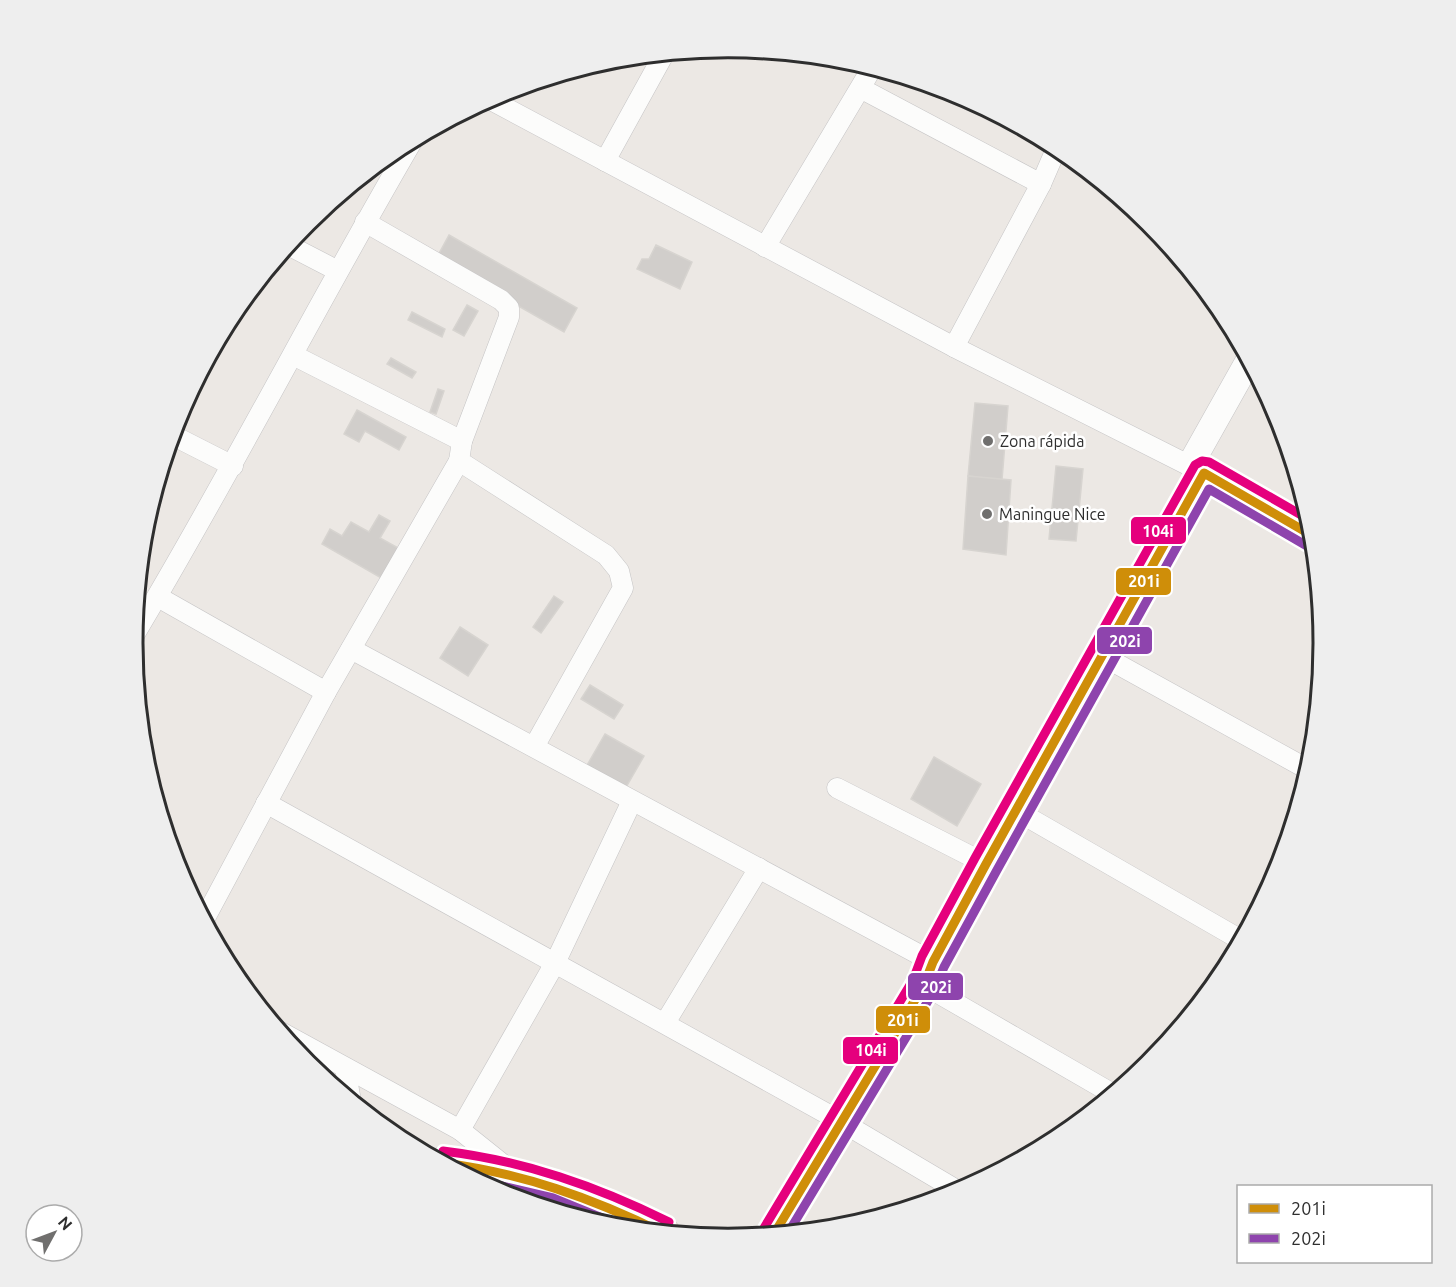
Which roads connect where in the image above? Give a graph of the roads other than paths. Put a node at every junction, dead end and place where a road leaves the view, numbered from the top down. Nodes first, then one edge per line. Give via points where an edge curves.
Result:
1 (659, 63) edge
2 (868, 76) edge
3 (861, 89) junction
4 (500, 105) edge
5 (403, 157) edge
6 (1053, 157) edge
7 (605, 161) junction
8 (1041, 184) junction
9 (365, 222) junction
10 (765, 247) junction
11 (296, 249) edge
12 (338, 272) junction
13 (954, 347) junction
14 (293, 355) junction
15 (1244, 369) edge
16 (180, 439) edge
17 (462, 441) junction
18 (459, 461) junction
19 (233, 466) junction
20 (1204, 473) junction
21 (1302, 530) edge
22 (158, 597) junction
23 (144, 620) edge
24 (351, 650) junction
25 (1101, 655) junction
26 (326, 692) junction
27 (534, 746) junction
28 (1300, 765) edge
29 (837, 789) dead end
30 (632, 801) junction
31 (266, 803) junction
32 (1017, 811) junction
33 (986, 864) junction
34 (759, 867) junction
35 (208, 912) edge
36 (1235, 936) edge
37 (933, 962) junction
38 (555, 963) junction
39 (924, 986) junction
40 (664, 1023) junction
41 (302, 1044) edge
42 (345, 1068) junction
43 (349, 1089) edge
44 (1106, 1090) edge
45 (840, 1121) junction
46 (460, 1130) junction
47 (465, 1166) edge
48 (512, 1172) junction
49 (949, 1185) edge
50 (635, 1220) edge
51 (779, 1226) edge

1 - 7 street
2 - 3 street
3 - 8 street
3 - 10 street
4 - 7 street
5 - 9 street
6 - 8 street
7 - 10 street
8 - 13 street
9 - 12 street
9 - 17 street via 509,308
10 - 13 street
11 - 12 street
12 - 14 street
13 - 20 street
14 - 17 street
14 - 19 street
15 - 20 street via 1194,459
16 - 19 street
17 - 18 street
18 - 24 street
18 - 27 street via 606,555 619,572 622,588
19 - 22 street
20 - 21 street
20 - 25 street
22 - 23 street
22 - 26 street
24 - 26 street
24 - 27 street
25 - 28 street
25 - 32 street
26 - 31 street
27 - 30 street
29 - 33 street
30 - 34 street
30 - 38 street
31 - 35 street
31 - 38 street
32 - 33 street
32 - 36 street
33 - 37 street
34 - 37 street
34 - 40 street
37 - 39 street
38 - 40 street
38 - 46 street
39 - 44 street
39 - 45 street
40 - 45 street
41 - 42 street
42 - 43 street
42 - 46 street
45 - 49 street
45 - 51 street
46 - 48 street
47 - 48 main road
48 - 50 main road via 548,1182

